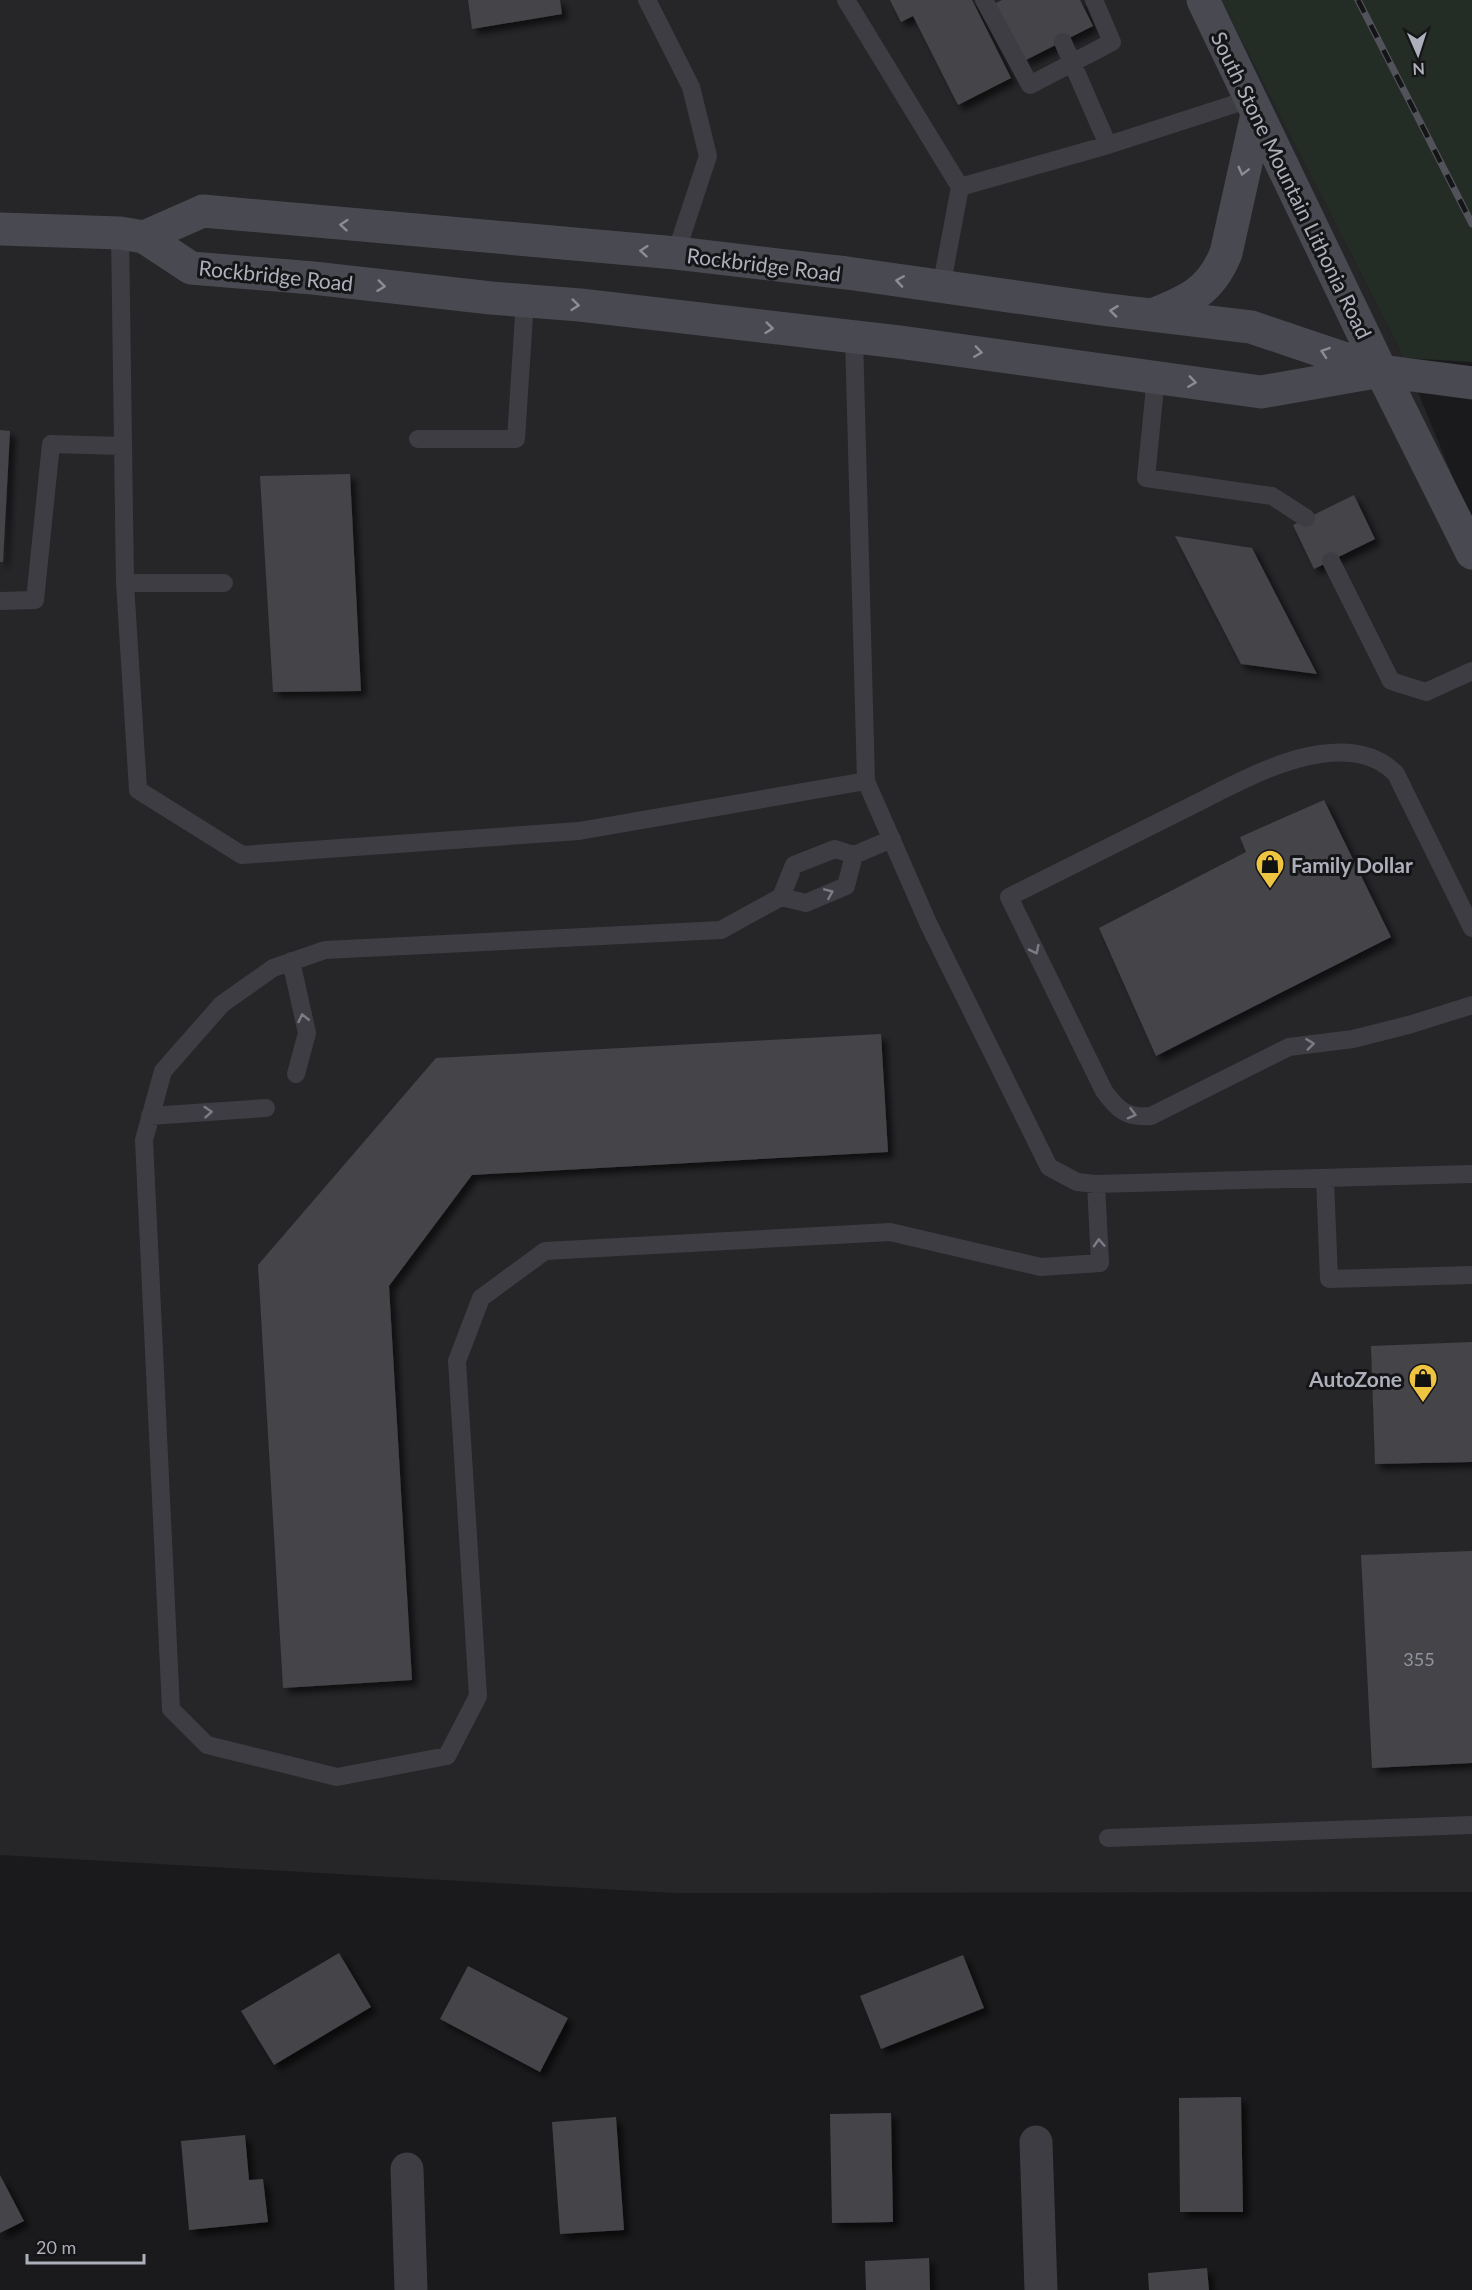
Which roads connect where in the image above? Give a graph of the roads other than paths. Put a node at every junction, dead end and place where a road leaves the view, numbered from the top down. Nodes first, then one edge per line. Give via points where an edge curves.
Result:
1 (647, 0) edge
2 (846, 0) edge
3 (984, 0) edge
4 (1094, 0) edge
5 (1203, 0) edge
6 (1063, 42) dead end
7 (1074, 63) junction
8 (1254, 106) junction
9 (1108, 145) junction
10 (960, 188) junction
11 (0, 230) edge
12 (132, 235) junction
13 (676, 253) junction
14 (942, 288) junction
15 (525, 300) junction
16 (1152, 315) junction
17 (854, 337) junction
18 (1381, 371) junction
19 (1156, 377) junction
20 (1472, 383) edge
21 (417, 439) dead end
22 (123, 446) junction
23 (1306, 518) dead end
24 (1472, 553) edge
25 (1331, 561) dead end
26 (125, 583) junction
27 (224, 583) dead end
28 (0, 601) edge
29 (1472, 672) edge
30 (866, 781) junction
31 (892, 839) junction
32 (854, 855) junction
33 (781, 897) junction
34 (1472, 928) edge
35 (291, 962) junction
36 (1472, 1005) edge
37 (296, 1074) dead end
38 (266, 1108) dead end
39 (150, 1116) junction
40 (1472, 1174) edge
41 (1325, 1179) junction
42 (1096, 1184) junction
43 (1472, 1275) edge
44 (1472, 1825) edge
45 (1108, 1838) dead end
46 (1036, 2142) dead end
47 (407, 2169) dead end
48 (411, 2290) edge
49 (1041, 2290) edge

1 - 13 lane via 692,87 708,156
2 - 10 lane
3 - 7 lane via 1030,85
4 - 7 lane via 1112,42
5 - 8 main road, South Stone Mountain Lithonia Road
6 - 7 lane
7 - 9 lane
8 - 9 lane
8 -> 16 main road via 1226,253 1219,271 1193,297
8 - 18 main road, South Stone Mountain Lithonia Road
9 - 10 lane
10 - 14 lane
11 - 12 main road, Rockbridge Road
13 -> 12 main road, Rockbridge Road via 203,212
12 -> 15 main road, Rockbridge Road via 191,268
12 - 22 lane
14 -> 13 main road, Rockbridge Road
16 -> 14 main road, Rockbridge Road
15 -> 17 main road, Rockbridge Road
15 - 21 lane via 516,439
18 -> 16 main road, Rockbridge Road via 1251,327
17 -> 19 main road, Rockbridge Road
17 - 30 lane
19 -> 18 main road, Rockbridge Road via 1261,392
18 - 20 main road, Rockbridge Road
18 - 24 main road, South Stone Mountain Lithonia Road
19 - 23 lane via 1146,478 1272,496
22 - 26 lane
22 - 28 lane via 51,444 35,600
25 - 29 lane via 1391,681 1426,692
26 - 27 lane
26 - 30 lane via 138,790 242,855 579,831
30 - 31 lane
31 - 32 lane
31 - 42 lane via 928,926 1049,1167 1077,1182
32 - 33 lane via 834,849 794,865
33 -> 32 lane via 806,903 846,886
33 - 35 lane via 721,930 325,950
34 -> 36 lane via 1396,774 1373,757 1337,752 1300,758 1242,780 1009,897 1104,1091 1122,1111 1136,1117 1151,1116 1290,1047 1353,1039
37 -> 35 lane via 307,1033
35 - 39 lane via 273,968 222,1004 163,1071
39 -> 38 lane
39 -> 42 lane via 144,1140 171,1709 207,1745 337,1777 447,1756 478,1696 457,1361 481,1298 545,1251 890,1232 1041,1267 1100,1263
40 - 41 lane
41 - 42 lane
41 - 43 lane via 1329,1279
44 - 45 lane
46 - 49 street
47 - 48 street

